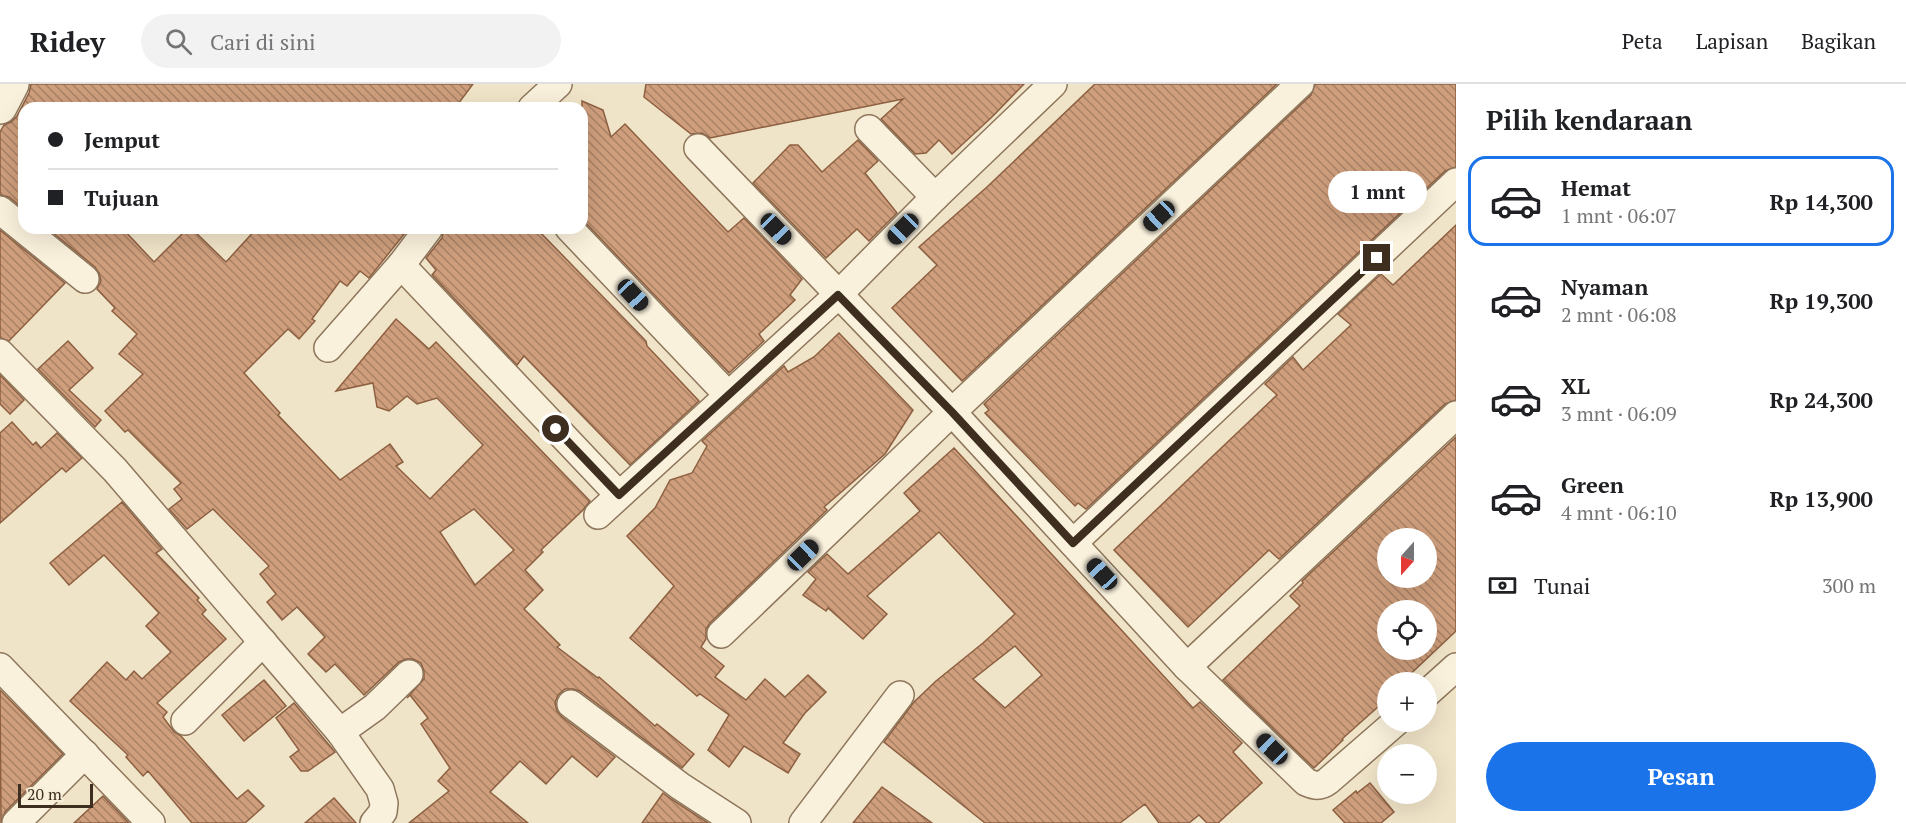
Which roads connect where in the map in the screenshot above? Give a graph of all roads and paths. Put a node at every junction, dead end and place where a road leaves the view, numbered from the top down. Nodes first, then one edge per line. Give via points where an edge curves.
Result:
1 (12, 84) edge
2 (558, 84) edge
3 (1300, 84) edge
4 (1051, 85) edge
5 (538, 102) edge
6 (0, 107) edge
7 (869, 129) dead end
8 (698, 148) dead end
9 (1456, 183) edge
10 (935, 197) junction
11 (0, 210) edge
12 (18, 225) edge
13 (30, 234) edge
14 (424, 234) edge
15 (575, 234) edge
16 (401, 265) junction
17 (85, 279) dead end
18 (838, 295) junction
19 (328, 348) dead end
20 (0, 353) edge
21 (728, 395) junction
22 (952, 412) junction
23 (1456, 415) edge
24 (619, 495) junction
25 (598, 515) dead end
26 (1073, 543) junction
27 (721, 634) dead end
28 (263, 642) junction
29 (0, 667) edge
30 (1187, 667) junction
31 (1456, 667) edge
32 (409, 674) dead end
33 (1437, 684) edge
34 (900, 695) dead end
35 (571, 704) dead end
36 (185, 721) dead end
37 (340, 732) junction
38 (1384, 732) edge
39 (85, 754) junction
40 (16, 823) edge
41 (151, 823) edge
42 (374, 823) edge
43 (737, 823) edge
44 (803, 823) edge

1 - 6 street
2 - 5 street
3 - 22 street
4 - 10 street
7 - 10 street
8 - 18 street
9 - 26 street
10 - 18 street
11 - 12 street
13 - 17 street
14 - 16 street
15 - 21 street
16 - 19 street
16 - 24 street
18 - 21 street
18 - 22 street
20 - 28 street via 115,470
21 - 24 street
22 - 26 street
22 - 27 street
23 - 30 street
24 - 25 street
26 - 30 street
28 - 36 street
28 - 37 street
29 - 39 street
30 - 38 street via 1305,782 1315,786 1328,781
31 - 33 street
32 - 37 street
34 - 44 street
35 - 43 street via 680,786
37 - 42 street via 380,789 383,812
39 - 40 street
39 - 41 street

